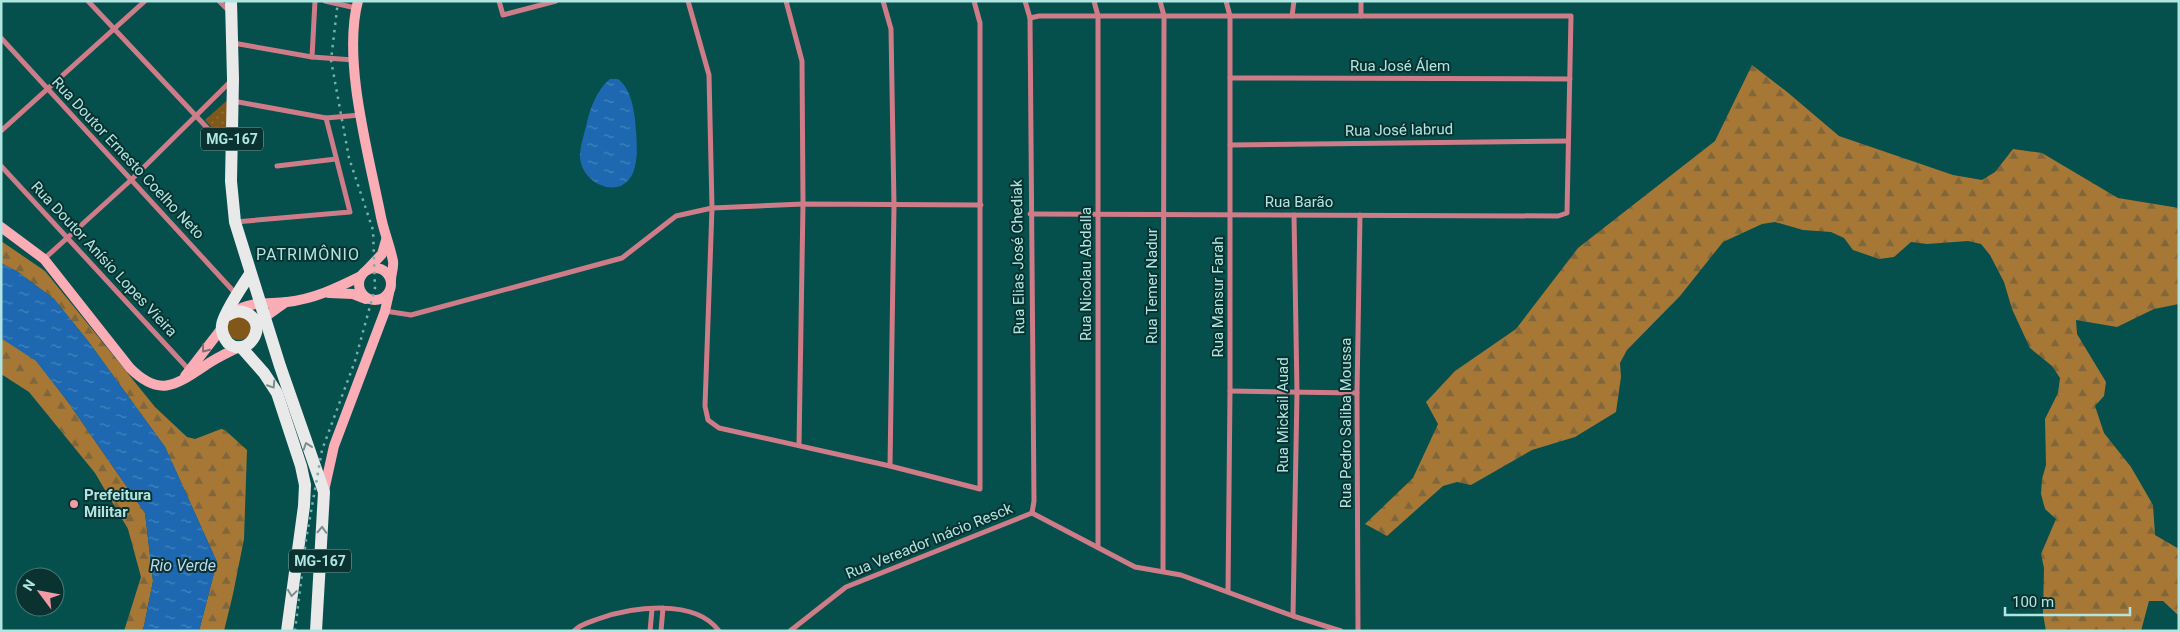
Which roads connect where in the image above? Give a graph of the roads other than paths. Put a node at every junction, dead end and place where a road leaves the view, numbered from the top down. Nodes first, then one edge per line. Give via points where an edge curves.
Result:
1 (88, 1) edge
2 (145, 1) edge
3 (219, 1) edge
4 (314, 1) edge
5 (325, 1) edge
6 (499, 1) edge
7 (556, 1) edge
8 (688, 1) edge
9 (786, 1) edge
10 (883, 1) edge
11 (974, 1) edge
12 (1025, 1) edge
13 (1094, 1) edge
14 (1160, 1) edge
15 (1226, 1) edge
16 (1294, 1) edge
17 (1361, 1) edge
18 (357, 4) edge
19 (231, 7) edge
20 (1098, 16) junction
21 (1164, 16) junction
22 (1230, 16) junction
23 (1292, 16) junction
24 (1362, 16) junction
25 (1030, 18) junction
26 (114, 30) junction
27 (1, 38) edge
28 (232, 43) junction
29 (312, 57) junction
30 (354, 60) junction
31 (1230, 78) junction
32 (233, 79) junction
33 (1570, 79) junction
34 (48, 89) junction
35 (232, 101) junction
36 (196, 115) junction
37 (361, 115) junction
38 (326, 118) junction
39 (1, 131) edge
40 (1568, 141) junction
41 (1230, 145) junction
42 (232, 154) junction
43 (336, 159) junction
44 (1, 166) edge
45 (277, 166) dead end
46 (131, 180) junction
47 (803, 204) junction
48 (981, 205) junction
49 (894, 206) junction
50 (712, 208) junction
51 (1030, 214) junction
52 (1099, 214) junction
53 (1165, 214) junction
54 (1230, 214) junction
55 (1294, 215) junction
56 (1360, 215) junction
57 (235, 222) junction
58 (1, 227) edge
59 (67, 238) junction
60 (386, 240) junction
61 (44, 259) junction
62 (364, 273) junction
63 (250, 274) junction
64 (390, 280) junction
65 (328, 292) junction
66 (389, 293) junction
67 (237, 296) junction
68 (371, 300) junction
69 (287, 302) junction
70 (260, 303) junction
71 (385, 311) junction
72 (265, 317) junction
73 (227, 319) junction
74 (257, 330) junction
75 (239, 348) junction
76 (280, 366) junction
77 (188, 374) junction
78 (1230, 391) junction
79 (1297, 392) junction
80 (1357, 393) junction
81 (799, 445) junction
82 (890, 466) junction
83 (324, 492) junction
84 (1032, 513) junction
85 (1098, 547) junction
86 (1163, 571) junction
87 (1228, 592) junction
88 (652, 608) junction
89 (664, 608) junction
90 (1294, 616) junction
91 (575, 630) edge
92 (286, 631) edge
93 (316, 631) edge
94 (650, 631) edge
95 (661, 631) edge
96 (719, 631) edge
97 (790, 631) edge
98 (1341, 631) edge
99 (1358, 631) edge

1 - 26 street
2 - 26 street
3 - 19 street
4 - 29 street
5 - 18 street
6 - 7 street via 503,15
8 - 50 street via 709,75
9 - 47 street via 802,61
10 - 49 street via 891,29
11 - 48 street via 980,23
12 - 25 street, Rua Elias José Chediak
13 - 20 street, Rua Nicolau Abdalla
14 - 21 street, Rua Temer Nadur
15 - 22 street, Rua Mansur Farah
16 - 23 street
17 - 24 street
18 - 30 street via 352,34
19 - 28 main road, MG-167
20 - 21 street
20 - 25 street
20 - 52 street, Rua Nicolau Abdalla
21 - 22 street
21 - 53 street, Rua Temer Nadur
22 - 23 street
22 - 31 street, Rua Mansur Farah
23 - 24 street
24 - 33 street via 1571,16
25 - 51 street, Rua Elias José Chediak
26 - 34 street
26 - 36 street
27 - 34 street, Rua Doutor Ernesto Coelho Neto
28 - 29 street
28 - 32 main road, MG-167
29 - 30 street
30 - 37 street
31 - 33 street, Rua José Álem
31 - 41 street, Rua Mansur Farah
32 - 35 main road, MG-167
32 - 36 street
33 - 40 street
34 - 39 street
34 - 46 street, Rua Doutor Ernesto Coelho Neto
35 - 38 street
35 - 42 main road, MG-167
36 - 42 street
36 - 46 street
37 - 38 street
37 - 60 street
38 - 43 street
40 - 41 street, Rua José Iabrud
40 - 56 street, Rua Barão via 1567,213 1558,216
41 - 54 street, Rua Mansur Farah
42 - 57 main road, MG-167
43 - 45 street
43 - 57 street via 350,212
44 - 59 street, Rua Doutor Anísio Lopes Vieira
46 - 59 street
46 - 67 street, Rua Doutor Ernesto Coelho Neto
47 - 49 street
47 - 50 street
47 - 81 street
48 - 49 street
48 - 82 street via 980,489
49 - 82 street
50 - 71 street via 676,216 622,258 411,314
50 - 81 street via 705,406 708,420 719,428
51 - 52 street, Rua Barão
51 - 84 street, Rua Elias José Chediak
52 - 53 street, Rua Barão
52 - 85 street, Rua Nicolau Abdalla
53 - 54 street, Rua Barão
53 - 86 street, Rua Temer Nadur
54 - 55 street, Rua Barão
54 - 78 street, Rua Mansur Farah
55 - 56 street, Rua Barão
55 - 79 street, Rua Mickail Auad
56 - 80 street, Rua Pedro Saliba Moussa
57 - 63 main road, MG-167
58 - 61 street
59 - 61 street
59 - 77 street, Rua Doutor Anísio Lopes Vieira
60 - 62 street via 382,254
60 - 64 street via 393,262
61 - 77 street via 138,376 158,387 168,386
62 - 64 street via 375,268 383,270
62 - 65 street
62 - 68 street via 359,290
63 - 67 main road
63 - 70 main road, MG-167
64 - 66 street
65 - 68 street
65 - 69 street
66 - 68 street via 382,299
66 - 71 street
67 - 73 main road
68 - 71 street
69 - 70 street
69 - 72 street
70 - 72 main road, MG-167
70 - 73 street via 247,304
71 - 83 street via 334,446
72 - 74 street
72 - 76 main road, MG-167
73 - 74 main road, MG-167 via 242,311 255,321
73 - 75 main road via 226,341
73 -> 77 street
74 - 75 main road via 249,344
74 - 76 main road, MG-167
75 - 77 street
75 -> 92 main road via 264,373 277,393 302,466 304,506
83 -> 76 main road, MG-167
78 - 79 street
78 - 87 street, Rua Mansur Farah
79 - 80 street
79 - 90 street, Rua Mickail Auad
80 - 99 street, Rua Pedro Saliba Moussa
81 - 82 street
93 -> 83 main road, MG-167
84 - 85 street
84 - 97 street, Rua Vereador Inácio Resck via 846,587
85 - 86 street via 1135,567
86 - 87 street
87 - 90 street
88 - 89 street
88 - 91 street via 620,612
88 - 94 street
89 - 95 street
89 - 96 street via 682,609 713,622
90 - 98 street

